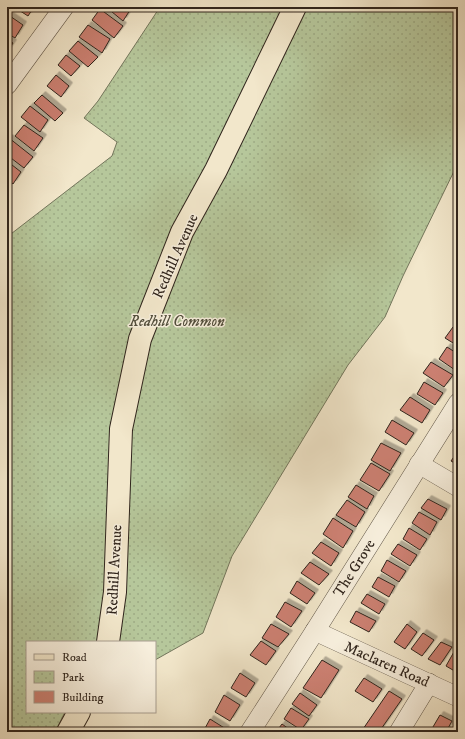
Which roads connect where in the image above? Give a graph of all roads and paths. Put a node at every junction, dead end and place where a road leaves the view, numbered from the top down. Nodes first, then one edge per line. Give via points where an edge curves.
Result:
1 (64, 7) edge
2 (295, 7) edge
3 (7, 85) edge
4 (458, 403) edge
5 (419, 464) junction
6 (458, 487) edge
7 (315, 631) junction
8 (108, 641) edge
9 (429, 683) junction
10 (458, 697) edge
11 (79, 713) edge
12 (68, 732) edge
13 (250, 732) edge
14 (399, 732) edge

1 - 3 street
2 - 8 main road, Redhill Avenue via 216,170 182,232 140,339 121,429 115,592
4 - 5 street, The Grove
5 - 6 street
5 - 7 street, The Grove
7 - 9 street, Maclaren Road
7 - 13 street, The Grove
9 - 10 street, Maclaren Road
9 - 14 street
11 - 12 main road

